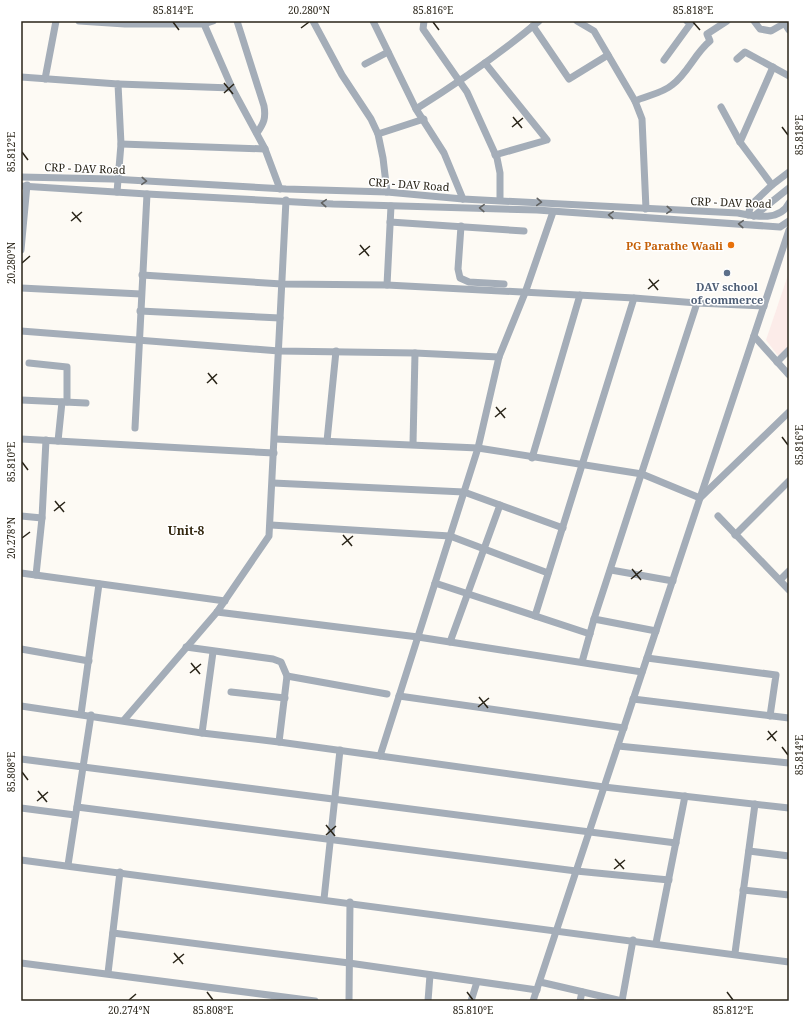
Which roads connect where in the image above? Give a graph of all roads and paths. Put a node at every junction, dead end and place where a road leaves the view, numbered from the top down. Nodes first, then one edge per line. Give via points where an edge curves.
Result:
1 (56, 21) edge
2 (79, 21) edge
3 (213, 21) edge
4 (237, 21) edge
5 (313, 21) edge
6 (373, 21) edge
7 (424, 21) edge
8 (578, 21) edge
9 (687, 21) edge
10 (727, 21) edge
11 (754, 21) edge
12 (203, 22) edge
13 (784, 22) edge
14 (124, 23) edge
15 (536, 24) edge
16 (789, 30) edge
17 (388, 52) junction
18 (608, 55) junction
19 (737, 59) dead end
20 (664, 60) dead end
21 (485, 63) junction
22 (365, 64) dead end
23 (773, 67) junction
24 (789, 76) edge
25 (21, 77) edge
26 (45, 78) junction
27 (459, 82) junction
28 (118, 84) junction
29 (232, 88) junction
30 (635, 101) junction
31 (721, 108) dead end
32 (416, 109) junction
33 (424, 119) junction
34 (257, 133) junction
35 (378, 134) junction
36 (740, 142) junction
37 (120, 144) junction
38 (265, 149) junction
39 (495, 155) junction
40 (789, 172) edge
41 (21, 177) edge
42 (119, 180) junction
43 (24, 185) edge
44 (772, 185) junction
45 (789, 188) edge
46 (280, 189) junction
47 (345, 191) junction
48 (117, 192) junction
49 (387, 192) junction
50 (147, 194) junction
51 (463, 198) junction
52 (500, 199) junction
53 (286, 200) junction
54 (344, 204) junction
55 (391, 206) junction
56 (789, 207) edge
57 (646, 209) junction
58 (553, 212) junction
59 (751, 216) junction
60 (789, 221) edge
61 (390, 222) junction
62 (461, 226) junction
63 (789, 230) edge
64 (524, 231) dead end
65 (21, 250) edge
66 (142, 275) junction
67 (282, 284) junction
68 (504, 284) dead end
69 (387, 285) junction
70 (21, 288) edge
71 (525, 293) junction
72 (141, 294) junction
73 (580, 295) junction
74 (634, 298) junction
75 (697, 303) junction
76 (764, 306) junction
77 (140, 311) junction
78 (280, 318) junction
79 (21, 331) edge
80 (754, 336) junction
81 (138, 340) junction
82 (789, 350) edge
83 (279, 351) junction
84 (336, 352) junction
85 (414, 353) junction
86 (499, 357) junction
87 (777, 362) junction
88 (28, 363) dead end
89 (789, 375) edge
90 (21, 400) edge
91 (64, 402) junction
92 (86, 403) dead end
93 (789, 412) edge
94 (135, 428) dead end
95 (21, 439) edge
96 (275, 439) junction
97 (46, 440) junction
98 (58, 441) junction
99 (327, 441) junction
100 (413, 444) junction
101 (478, 448) junction
102 (274, 453) junction
103 (532, 458) junction
104 (583, 465) junction
105 (642, 474) junction
106 (789, 481) edge
107 (273, 483) junction
108 (464, 492) junction
109 (700, 498) junction
110 (500, 505) junction
111 (21, 516) edge
112 (718, 516) dead end
113 (42, 518) junction
114 (271, 525) junction
115 (563, 528) junction
116 (735, 535) junction
117 (450, 536) junction
118 (485, 549) junction
119 (611, 570) junction
120 (789, 571) edge
121 (21, 573) edge
122 (548, 573) junction
123 (36, 575) junction
124 (780, 580) junction
125 (673, 581) junction
126 (435, 583) junction
127 (99, 584) junction
128 (789, 590) edge
129 (468, 594) junction
130 (225, 601) junction
131 (217, 612) junction
132 (535, 616) junction
133 (594, 619) junction
134 (656, 631) junction
135 (590, 634) junction
136 (418, 638) junction
137 (450, 642) junction
138 (186, 647) junction
139 (21, 649) edge
140 (213, 652) junction
141 (647, 658) junction
142 (89, 661) junction
143 (582, 662) junction
144 (642, 672) junction
145 (287, 676) junction
146 (231, 692) dead end
147 (387, 694) dead end
148 (399, 696) junction
149 (285, 698) junction
150 (633, 699) junction
151 (21, 706) edge
152 (82, 714) junction
153 (91, 715) junction
154 (770, 716) junction
155 (789, 718) edge
156 (124, 720) junction
157 (624, 728) junction
158 (202, 733) junction
159 (279, 742) junction
160 (618, 746) junction
161 (340, 750) junction
162 (380, 756) junction
163 (21, 759) edge
164 (789, 763) edge
165 (82, 768) junction
166 (604, 787) junction
167 (685, 796) junction
168 (336, 799) junction
169 (755, 804) junction
170 (77, 807) junction
171 (21, 808) edge
172 (789, 808) edge
173 (75, 815) junction
174 (590, 832) junction
175 (330, 839) junction
176 (676, 843) junction
177 (749, 851) junction
178 (789, 856) edge
179 (21, 860) edge
180 (68, 865) junction
181 (576, 871) junction
182 (120, 872) junction
183 (669, 880) junction
184 (743, 890) junction
185 (789, 895) edge
186 (324, 899) junction
187 (350, 902) junction
188 (557, 930) junction
189 (113, 933) junction
190 (633, 940) junction
191 (656, 943) junction
192 (735, 953) junction
193 (789, 962) edge
194 (21, 963) edge
195 (350, 963) junction
196 (108, 973) junction
197 (430, 975) junction
198 (478, 982) junction
199 (540, 982) junction
200 (537, 990) junction
201 (582, 992) junction
202 (278, 999) edge
203 (315, 1001) edge
204 (349, 1001) edge
205 (428, 1001) edge
206 (471, 1001) edge
207 (533, 1001) edge
208 (580, 1001) edge
209 (622, 1001) edge

1 - 26 street
2 - 14 street
3 - 12 street
4 - 34 street via 264,106 264,124
5 - 35 street
6 - 17 street
7 - 27 street via 423,29
8 - 18 street via 594,32
9 - 20 street via 691,23
10 - 30 street via 706,34 710,42 700,49 695,60 672,86
11 - 13 street via 760,29 771,31
12 - 14 street
12 - 29 street
13 - 16 street
15 - 18 street via 569,79
15 - 21 street
17 - 22 street
17 - 32 street
18 - 30 street
19 - 23 street via 745,52
21 - 27 street
21 - 39 street via 547,140
23 - 24 street
23 - 36 street
25 - 26 street
26 - 28 street
27 - 32 street
27 - 39 street
28 - 29 street
28 - 37 street
29 - 34 street
30 - 57 street via 642,119
31 - 36 street
32 - 33 street
33 - 35 street
33 - 51 street via 444,153
34 - 38 street
35 - 49 street
36 - 44 street
37 - 38 street
37 - 42 street
38 - 46 street
39 - 52 street via 500,172
40 - 44 street
41 - 42 street, CRP - DAV Road
42 -> 46 street, CRP - DAV Road
42 - 48 street
43 - 48 street, CRP - DAV Road
43 - 65 street
44 - 59 street via 751,205
45 - 59 street
46 - 47 street, CRP - DAV Road
47 - 49 street, CRP - DAV Road
47 - 54 street
48 - 50 street, CRP - DAV Road
49 - 51 street, CRP - DAV Road
50 - 53 street, CRP - DAV Road
50 - 66 street
51 - 52 street, CRP - DAV Road
52 -> 57 street, CRP - DAV Road
54 -> 53 street, CRP - DAV Road
53 - 67 street
54 - 55 street, CRP - DAV Road
58 -> 55 street, CRP - DAV Road
55 - 61 street
56 - 59 street, CRP - DAV Road via 776,215
57 -> 59 street, CRP - DAV Road
60 -> 58 street, CRP - DAV Road via 780,227
58 - 71 street
61 - 62 street
61 - 69 street
62 - 64 street
62 - 68 street via 458,269 460,278 469,282
63 - 76 street
66 - 67 street
66 - 72 street
67 - 69 street
67 - 78 street
69 - 71 street
70 - 72 street
71 - 73 street
71 - 86 street
72 - 77 street
73 - 74 street
73 - 103 street
74 - 75 street
74 - 104 street
75 - 76 street
75 - 105 street
76 - 80 street
77 - 78 street
77 - 81 street
78 - 83 street
79 - 81 street
80 - 87 street
80 - 109 street
81 - 83 street
81 - 94 street
82 - 87 street
83 - 84 street
83 - 96 street
84 - 85 street
84 - 99 street
85 - 86 street
85 - 100 street
86 - 101 street
87 - 89 street
88 - 91 street via 67,367
90 - 91 street
91 - 92 street
91 - 98 street
93 - 109 street
95 - 97 street
96 - 99 street
96 - 102 street
97 - 98 street
97 - 113 street
98 - 102 street
99 - 100 street
100 - 101 street
101 - 103 street
101 - 108 street
102 - 107 street
103 - 104 street
104 - 105 street
104 - 115 street
105 - 109 street
105 - 119 street
106 - 116 street
107 - 108 street
107 - 114 street
108 - 110 street
108 - 117 street
109 - 125 street
110 - 115 street
110 - 118 street
111 - 113 street
112 - 116 street
113 - 123 street
114 - 117 street
114 - 130 street via 269,536
115 - 122 street
116 - 124 street
117 - 118 street
117 - 126 street
118 - 122 street
118 - 129 street
119 - 125 street
119 - 133 street
120 - 124 street
121 - 123 street
122 - 132 street
123 - 127 street
124 - 128 street
125 - 134 street
126 - 129 street
126 - 136 street
127 - 130 street
127 - 142 street
129 - 132 street
129 - 137 street
130 - 131 street
131 - 136 street
131 - 138 street
132 - 135 street
133 - 134 street
133 - 135 street
134 - 141 street
135 - 143 street
136 - 137 street
136 - 148 street
137 - 143 street
138 - 140 street
138 - 156 street
139 - 142 street
140 - 145 street via 278,660 285,667
140 - 158 street
141 - 144 street
141 - 154 street via 776,675
142 - 152 street
143 - 144 street
144 - 150 street
145 - 147 street
145 - 149 street
146 - 149 street
148 - 157 street
148 - 162 street
149 - 159 street
150 - 154 street
150 - 157 street
151 - 152 street
152 - 153 street
153 - 156 street
153 - 165 street
154 - 155 street
156 - 158 street
157 - 160 street
158 - 159 street
159 - 161 street
160 - 164 street
160 - 166 street
161 - 162 street
161 - 168 street
162 - 166 street
163 - 165 street
165 - 168 street
165 - 170 street
166 - 167 street
166 - 174 street
167 - 169 street
167 - 176 street
168 - 174 street
168 - 175 street
169 - 172 street
169 - 177 street
170 - 173 street
170 - 175 street
171 - 173 street
173 - 180 street
174 - 176 street
174 - 181 street
175 - 181 street
175 - 186 street
176 - 183 street
177 - 178 street
177 - 184 street
179 - 180 street
180 - 182 street
181 - 183 street
181 - 188 street
182 - 186 street
182 - 189 street
183 - 191 street
184 - 185 street
184 - 192 street
186 - 187 street
187 - 188 street
187 - 195 street
188 - 190 street
188 - 199 street
189 - 195 street
189 - 196 street
190 - 191 street
190 - 209 street
191 - 192 street
192 - 193 street
194 - 196 street
195 - 197 street
195 - 204 street
196 - 202 street
197 - 198 street
197 - 205 street
198 - 200 street
198 - 206 street
199 - 200 street
199 - 201 street
200 - 207 street
201 - 208 street
201 - 209 street
202 - 203 street

